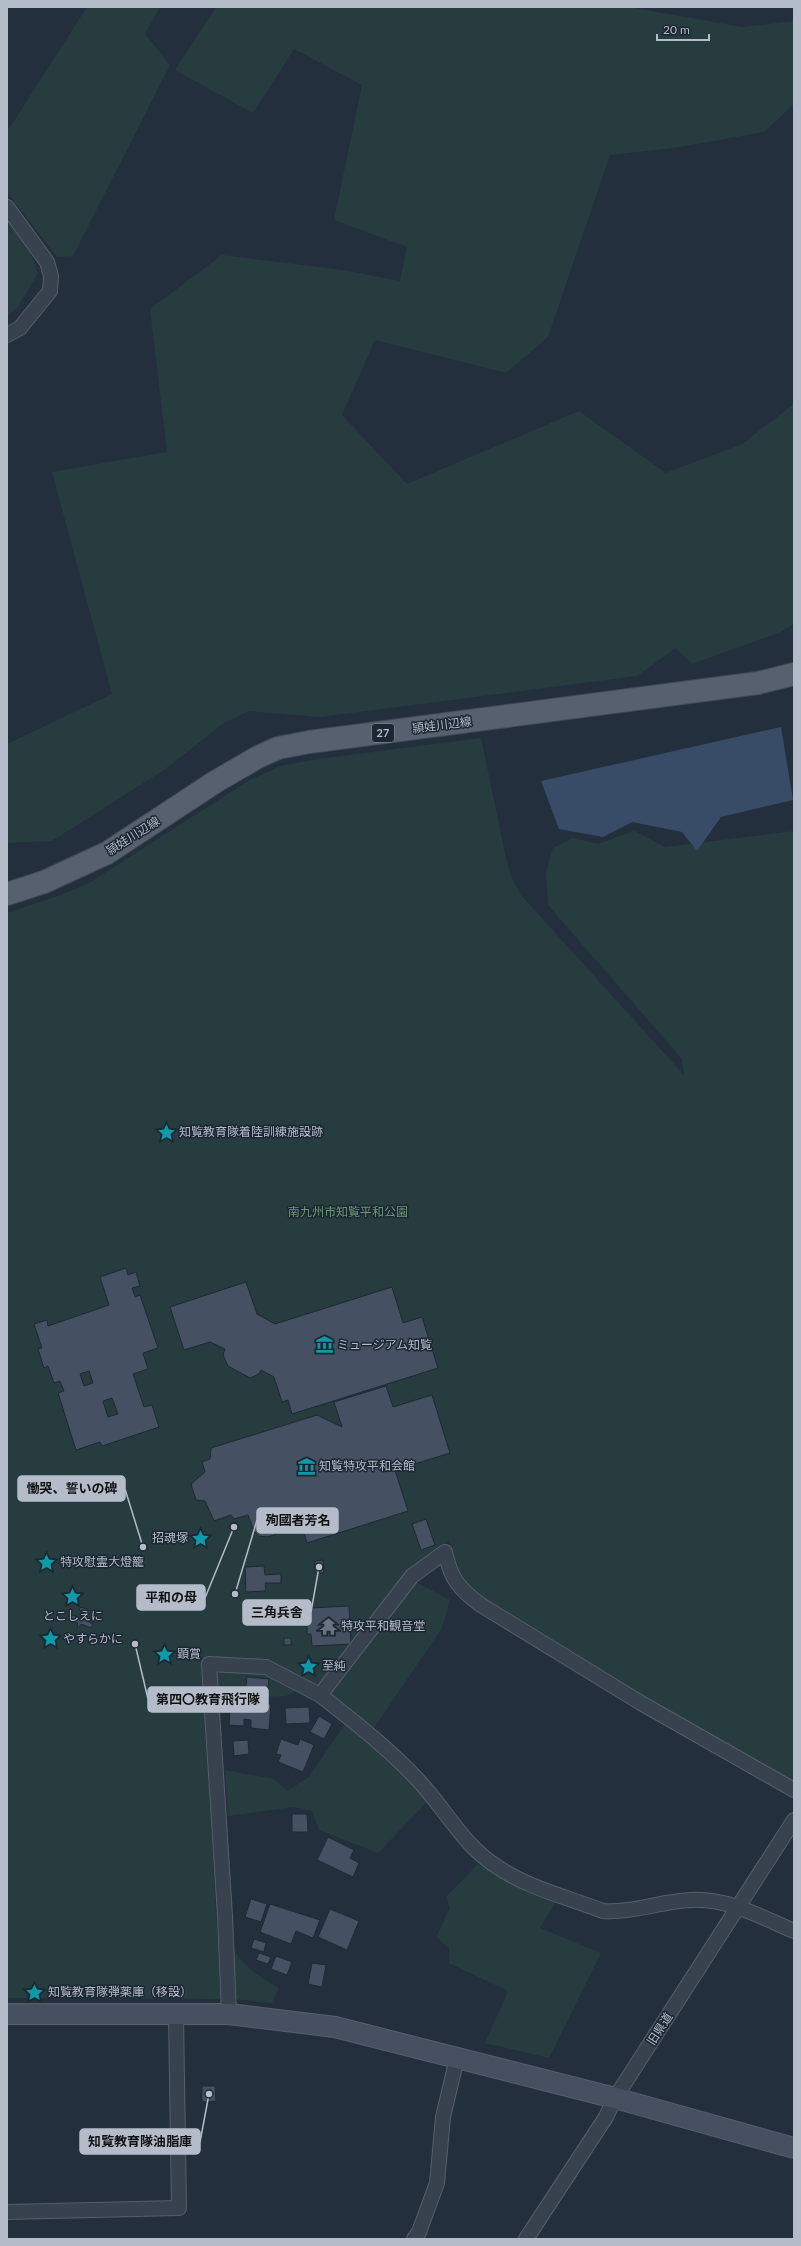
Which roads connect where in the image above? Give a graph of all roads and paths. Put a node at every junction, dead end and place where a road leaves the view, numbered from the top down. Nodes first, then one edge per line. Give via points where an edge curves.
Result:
1 (7, 207) edge
2 (7, 335) edge
3 (794, 674) edge
4 (7, 894) edge
5 (320, 1695) junction
6 (794, 1790) edge
7 (794, 1820) edge
8 (738, 1908) junction
9 (794, 1931) edge
10 (7, 2014) edge
11 (229, 2014) junction
12 (176, 2015) junction
13 (457, 2058) junction
14 (615, 2098) junction
15 (794, 2148) edge
16 (7, 2212) edge
17 (414, 2239) edge
18 (526, 2239) edge

1 - 2 street via 47,262 51,276 50,291 20,328
3 - 4 main road, 頴娃川辺線 / 27 via 758,682 278,748 242,765 107,853 51,879
5 - 6 street via 412,1576 445,1552 454,1580 464,1593 481,1605 641,1703
5 - 8 street via 363,1729 417,1779 460,1835 498,1868 521,1880 603,1911 617,1912 691,1900 724,1902
5 - 11 street via 266,1668 209,1664
7 - 8 street, 旧県道
8 - 9 street
8 - 14 street, 旧県道
10 - 12 street
11 - 12 street
11 - 13 street via 335,2027
12 - 16 street via 180,2208
13 - 14 street
13 - 17 street via 444,2117 437,2183
14 - 15 street
14 - 18 street, 旧県道 via 606,2117

